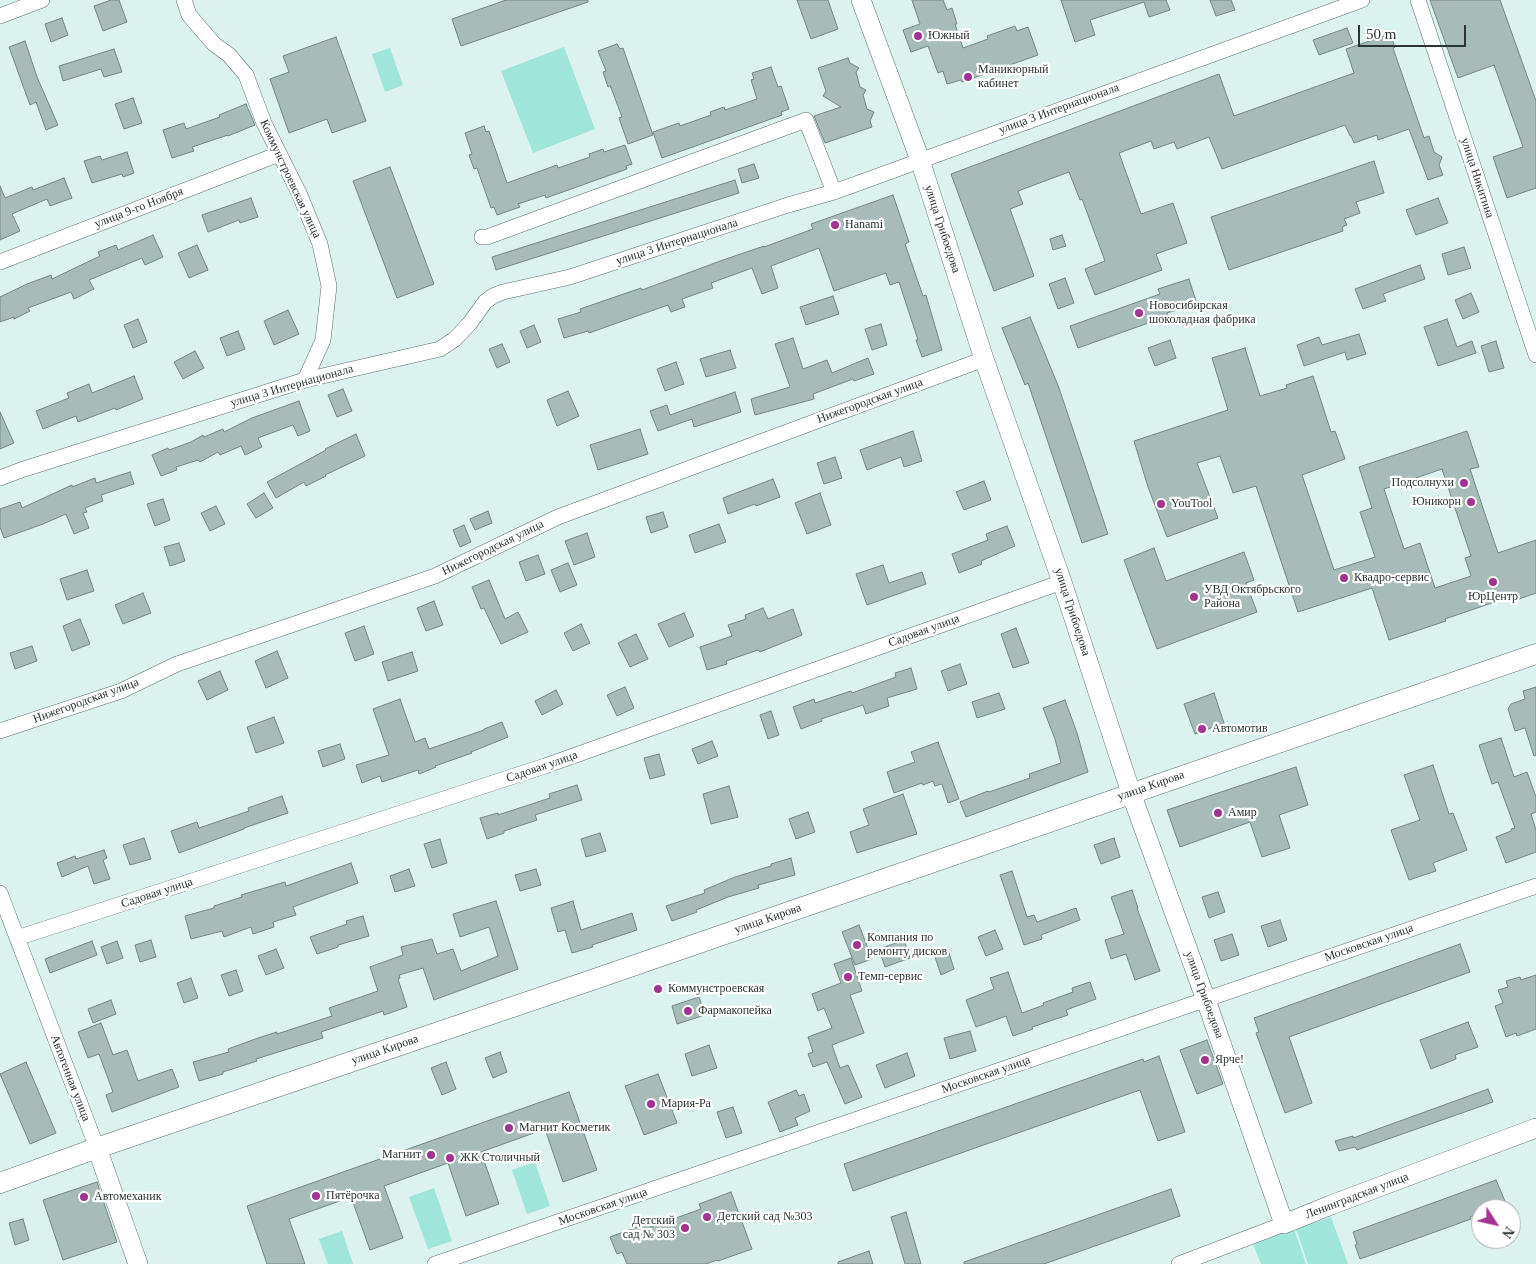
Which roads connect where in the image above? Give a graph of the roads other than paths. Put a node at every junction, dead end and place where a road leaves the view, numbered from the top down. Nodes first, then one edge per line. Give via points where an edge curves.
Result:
1 (42, 0) edge
2 (184, 0) edge
3 (861, 0) edge
4 (1362, 0) edge
5 (1418, 0) edge
6 (0, 16) edge
7 (279, 154) junction
8 (920, 160) junction
9 (834, 192) junction
10 (482, 237) dead end
11 (0, 262) edge
12 (1536, 356) edge
13 (984, 359) junction
14 (305, 380) junction
15 (0, 478) edge
16 (1062, 582) junction
17 (1536, 654) edge
18 (0, 731) edge
19 (1131, 793) junction
20 (1536, 886) edge
21 (0, 893) edge
22 (18, 938) junction
23 (1206, 1000) junction
24 (1536, 1128) edge
25 (97, 1148) junction
26 (0, 1183) edge
27 (1284, 1224) junction
28 (138, 1264) edge
29 (435, 1264) edge
30 (1179, 1264) edge

1 - 6 street
2 - 7 street, Коммунстроевская улица via 189,16 246,75
3 - 8 street, улица Грибоедова
4 - 8 street, улица 3 Интернационала
5 - 12 street, улица Никитина
7 - 11 street, улица 9-го Ноября
7 - 14 street, Коммунстроевская улица via 320,244 329,286 323,340
8 - 9 street, улица 3 Интернационала
8 - 13 street, улица Грибоедова
9 - 10 street via 806,120
9 - 14 street, улица 3 Интернационала via 570,277 503,292 485,302 455,339 440,348
13 - 16 street, улица Грибоедова
13 - 18 street, Нижегородская улица via 558,517 434,576 177,664 121,691
14 - 15 street, улица 3 Интернационала
16 - 19 street, улица Грибоедова
16 - 22 street, Садовая улица via 545,766
17 - 19 main road, улица Кирова
19 - 23 street, улица Грибоедова
19 - 25 main road, улица Кирова
20 - 23 street, Московская улица
21 - 22 street, Автогенная улица
22 - 25 street, Автогенная улица
23 - 27 street, улица Грибоедова
23 - 29 street, Московская улица
24 - 27 street, Ленинградская улица
25 - 26 main road, улица Кирова
25 - 28 street, Автогенная улица
27 - 30 street, Ленинградская улица

